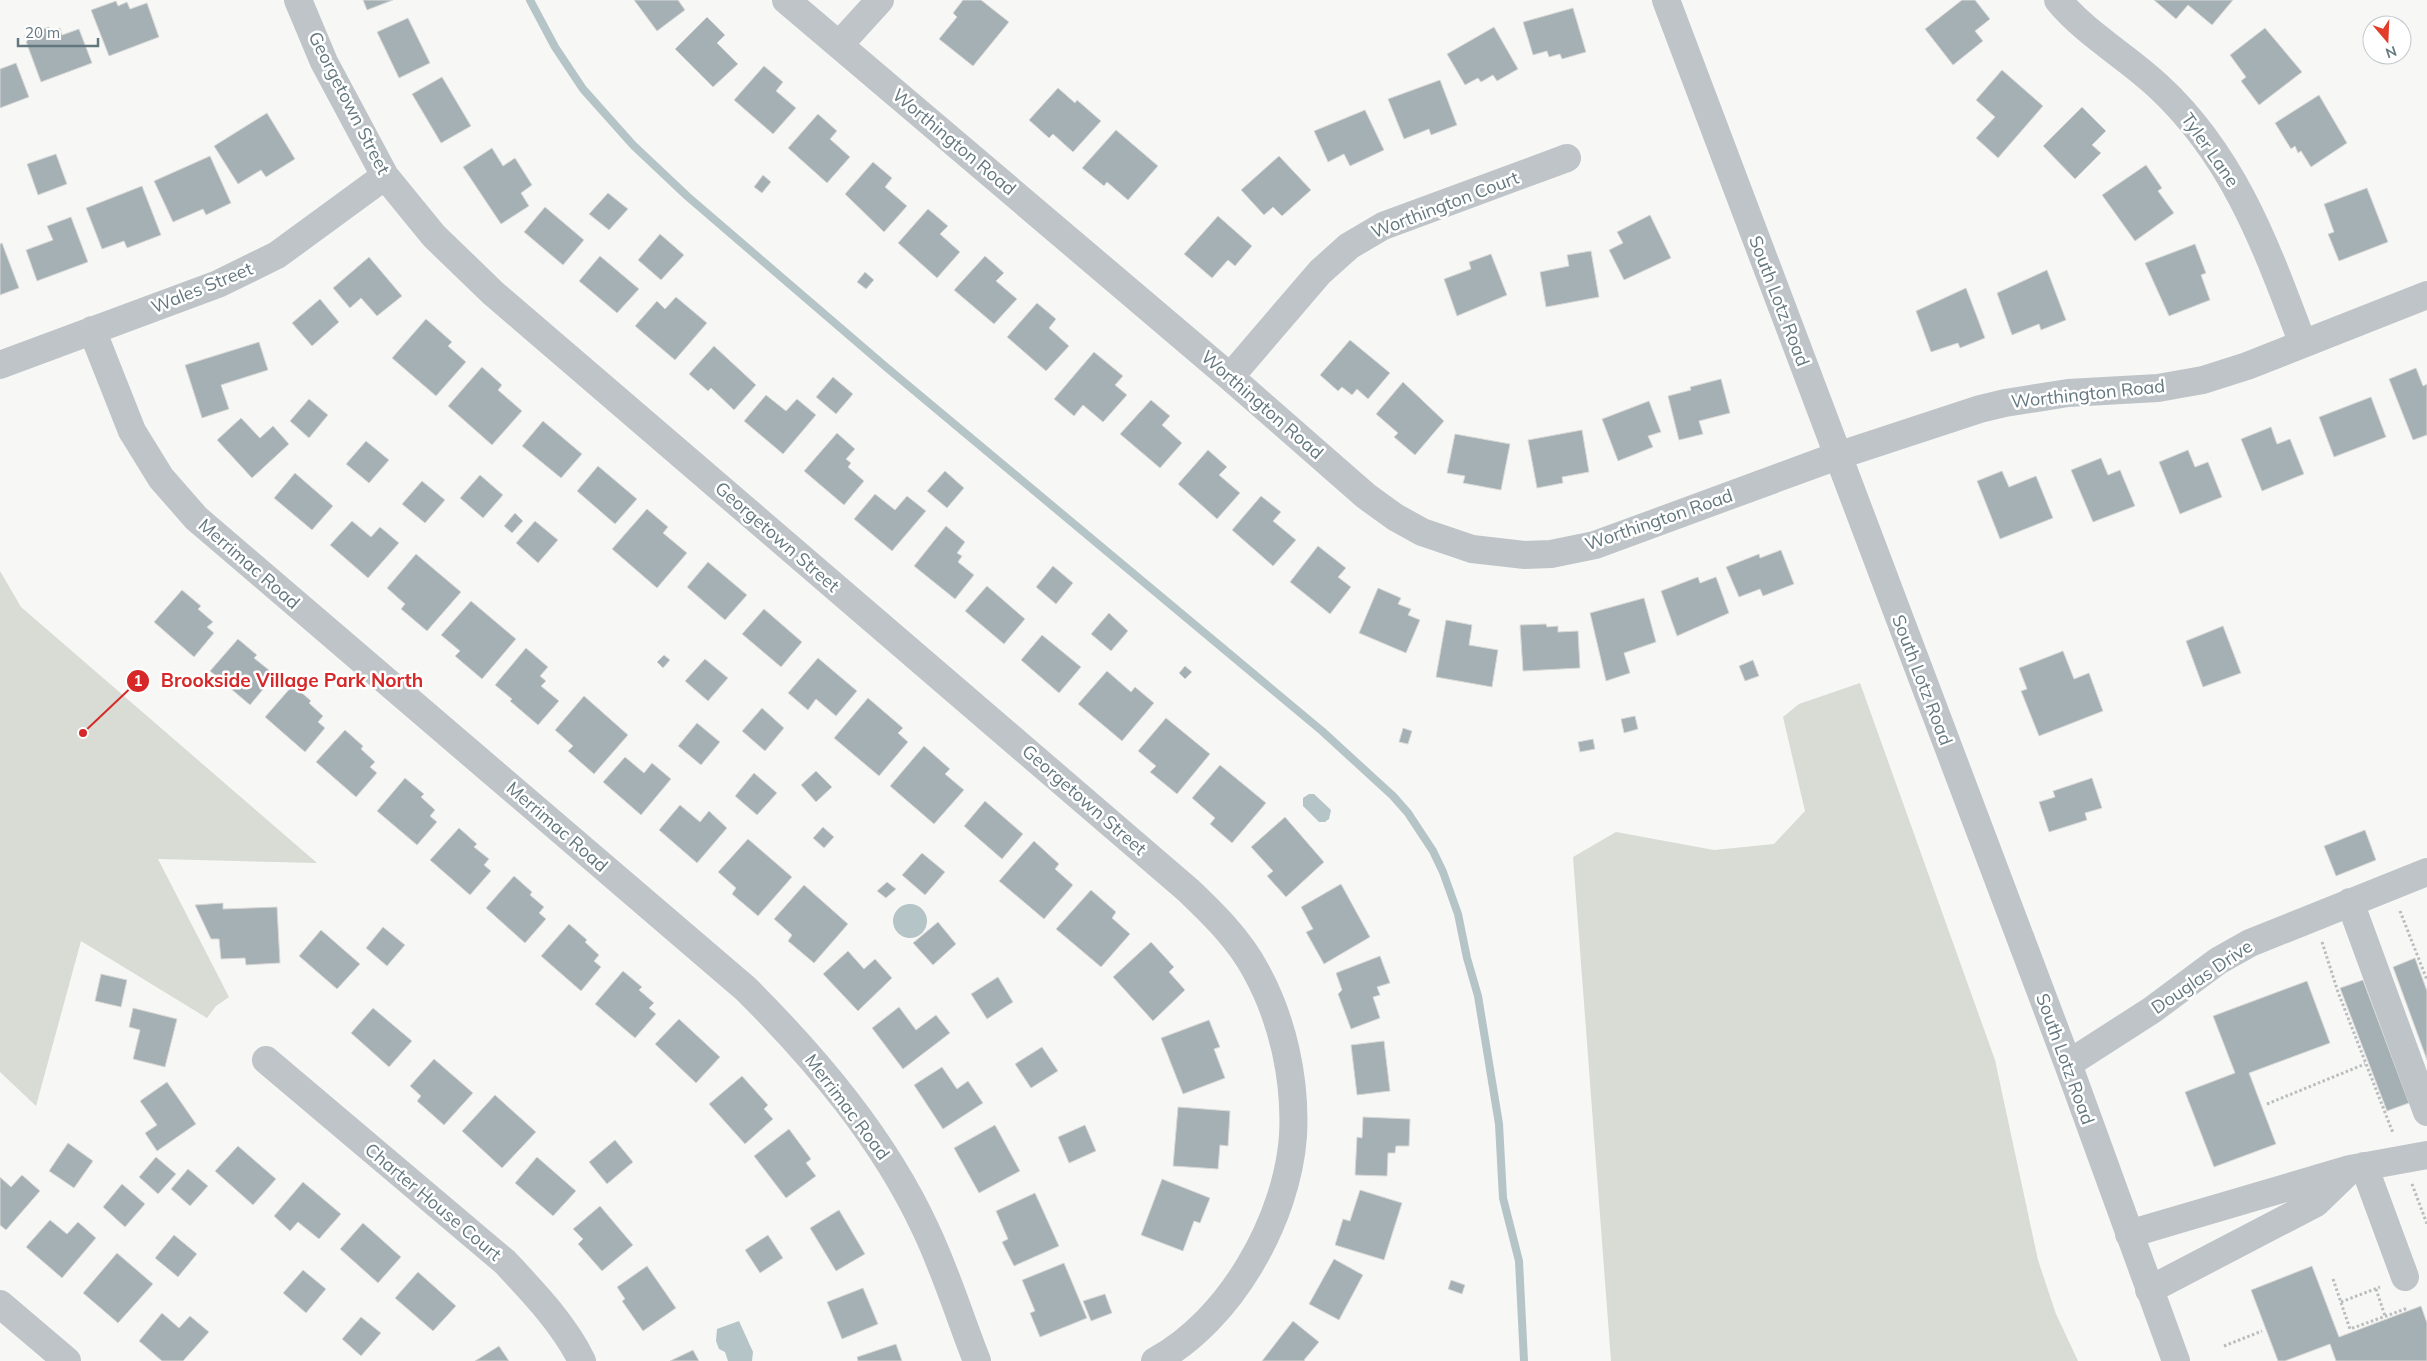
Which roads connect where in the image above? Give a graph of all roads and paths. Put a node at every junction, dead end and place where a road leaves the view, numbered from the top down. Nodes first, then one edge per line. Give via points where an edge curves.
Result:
1 (298, 0) edge
2 (786, 0) edge
3 (880, 0) edge
4 (1666, 0) edge
5 (2058, 0) edge
6 (839, 45) junction
7 (1567, 158) dead end
8 (385, 176) junction
9 (2427, 295) edge
10 (92, 330) junction
11 (2302, 344) junction
12 (0, 365) edge
13 (1230, 376) junction
14 (1837, 456) junction
15 (2427, 872) edge
16 (2350, 902) junction
17 (2398, 906) dead end
18 (2320, 937) dead end
19 (2427, 980) edge
20 (266, 1060) dead end
21 (2068, 1064) junction
22 (2365, 1064) junction
23 (2267, 1104) dead end
24 (2427, 1112) edge
25 (2396, 1141) dead end
26 (2427, 1155) edge
27 (2357, 1168) junction
28 (2409, 1175) dead end
29 (2427, 1224) edge
30 (2129, 1234) junction
31 (2405, 1277) dead end
32 (2333, 1279) dead end
33 (2376, 1288) dead end
34 (2149, 1290) junction
35 (0, 1304) edge
36 (2408, 1308) dead end
37 (2386, 1316) junction
38 (2262, 1331) dead end
39 (2224, 1346) dead end
40 (67, 1361) edge
41 (582, 1361) edge
42 (977, 1361) edge
43 (1155, 1361) edge
44 (2176, 1361) edge

1 - 8 street, Georgetown Street via 324,62
2 - 6 street, Worthington Road
3 - 6 street
4 - 14 street, South Lotz Road
5 - 11 street, Tyler Lane via 2084,26 2158,85 2189,117 2217,154 2253,219
6 - 13 street, Worthington Road
7 - 13 street, Worthington Court via 1383,226 1349,246 1320,272
8 - 10 street, Wales Street via 258,266
8 - 43 street, Georgetown Street via 434,236 493,293 1188,890 1242,946 1269,998 1285,1047 1293,1110 1286,1176 1275,1212 1239,1283 1211,1317
9 - 11 street, Worthington Road
10 - 12 street, Wales Street
10 - 42 street, Merrimac Road via 132,431 161,478 196,518 746,989 825,1074 883,1153 908,1195 927,1231
11 - 14 street, Worthington Road via 2203,380 2158,388 2068,394 2005,403
13 - 14 street, Worthington Road via 1366,496 1395,517 1447,542 1498,554 1551,554 1594,545
14 - 21 street, South Lotz Road
15 - 16 street, Douglas Drive
16 - 21 street, Douglas Drive via 2250,943 2218,961 2152,1010
16 - 24 street
17 - 19 path
18 - 22 path
20 - 41 street, Charter House Court via 505,1262 558,1324
21 - 30 street, South Lotz Road
22 - 23 path
22 - 25 path
26 - 27 street
27 - 30 street
27 - 31 street
27 - 34 street via 2316,1203
28 - 29 path
30 - 34 street, South Lotz Road
32 - 37 path via 2350,1329
33 - 37 path
34 - 44 street, South Lotz Road
35 - 40 street
36 - 37 path
38 - 39 path

